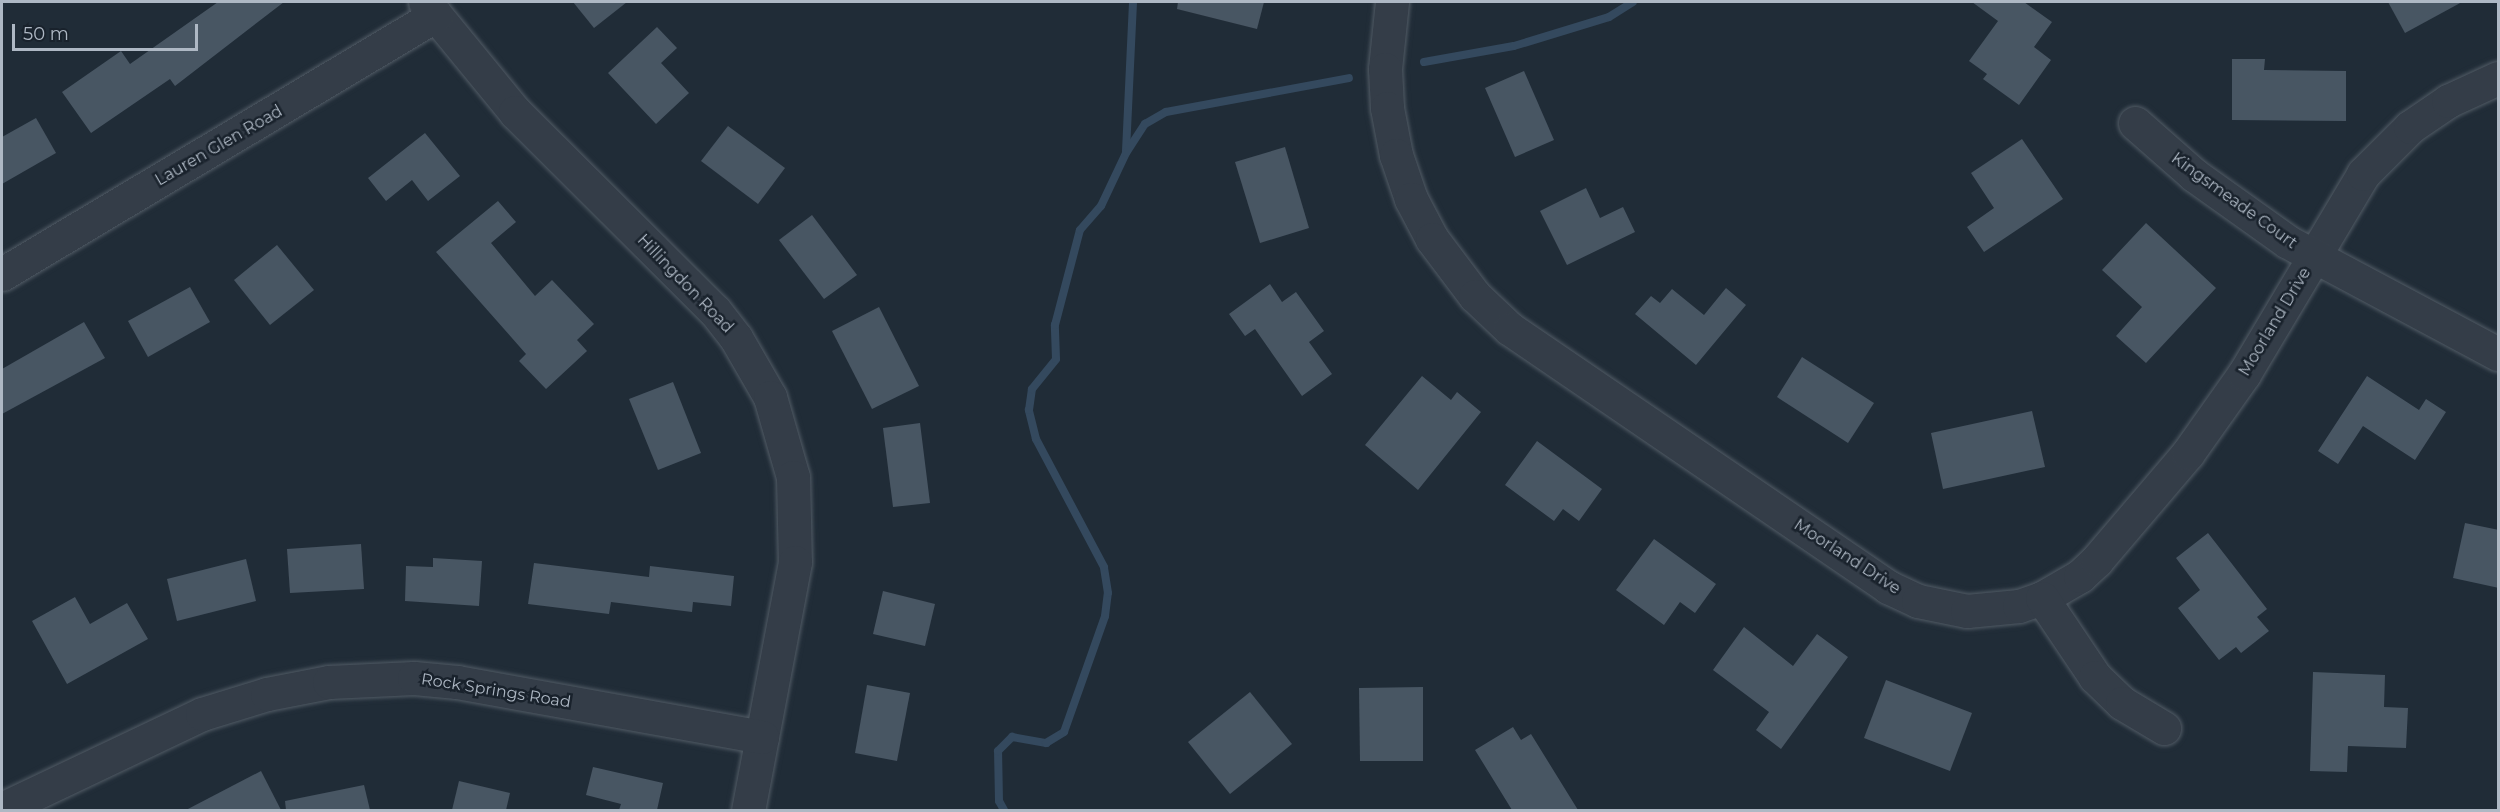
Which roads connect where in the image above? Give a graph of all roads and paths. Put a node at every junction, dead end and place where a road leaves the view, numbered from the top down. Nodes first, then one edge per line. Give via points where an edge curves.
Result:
1 (1392, 2) edge
2 (431, 8) edge
3 (2499, 78) edge
4 (2135, 123) dead end
5 (2314, 258) junction
6 (2, 274) edge
7 (2499, 354) edge
8 (2042, 598) junction
9 (2164, 728) dead end
10 (762, 737) junction
11 (2, 809) edge
12 (748, 810) edge

1 - 8 street, Moorland Drive via 1385,69 1387,108 1396,154 1412,199 1432,239 1475,296 1510,329 1888,587 1918,602 1967,611 2019,606
2 - 6 street, Lauren Glen Road
2 - 10 street, Hillingdon Road via 514,112 715,311 736,338 770,397 786,448 796,511 795,562
3 - 5 street, Moorland Drive via 2448,100 2392,142 2351,190
4 - 5 street, Kingsmeade Court via 2194,176
5 - 7 street, Kingsmeade Court
5 - 8 street, Moorland Drive via 2244,374 2188,453 2097,560 2080,576
8 - 9 street via 2095,677 2122,703
10 - 11 street, Rock Springs Road via 457,682 414,678 329,682 267,694 202,714
10 - 12 street, Hillingdon Road

